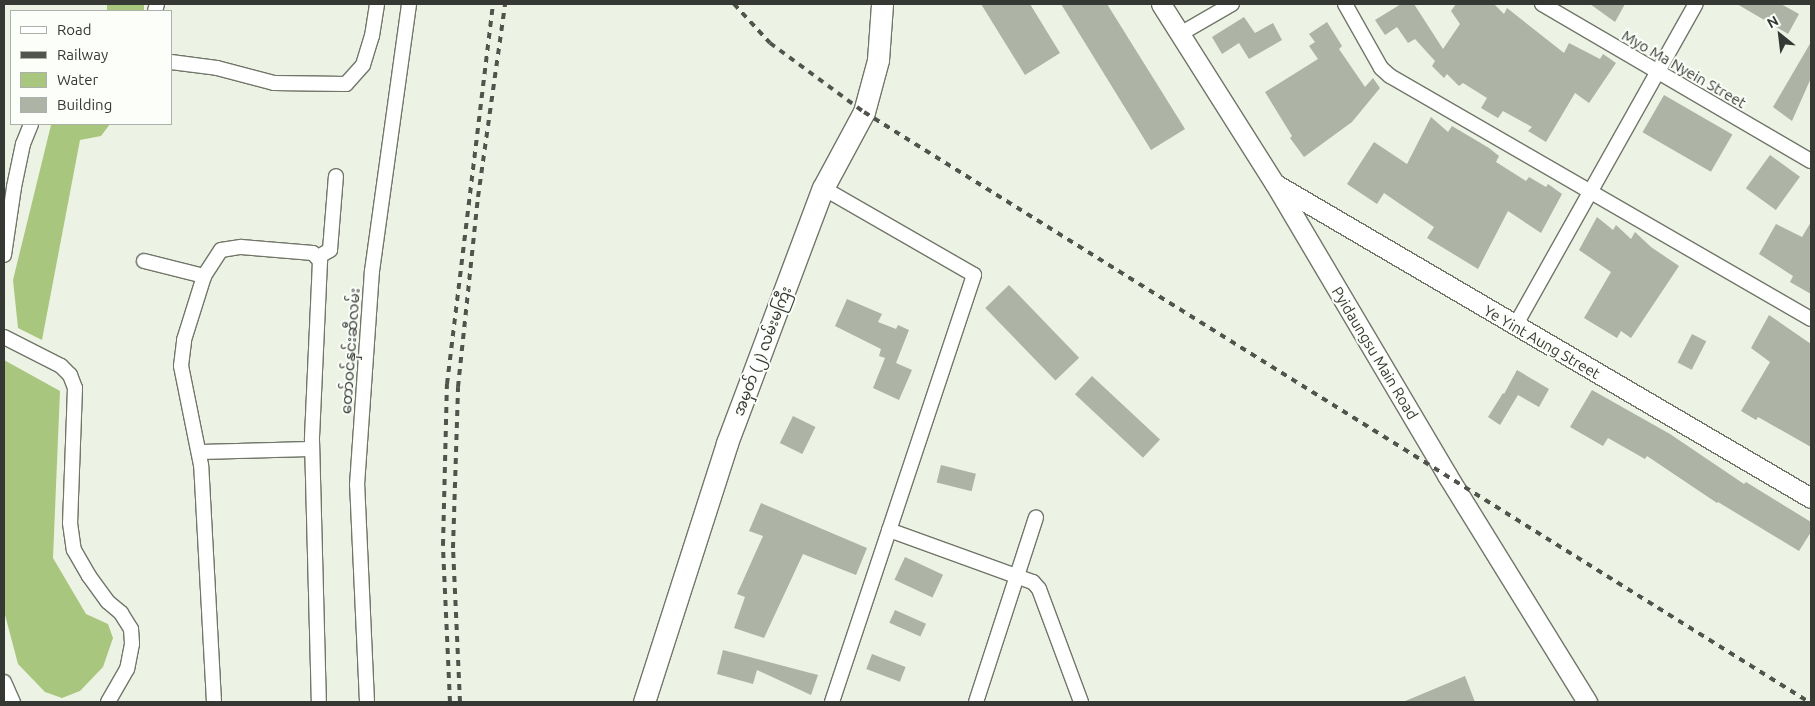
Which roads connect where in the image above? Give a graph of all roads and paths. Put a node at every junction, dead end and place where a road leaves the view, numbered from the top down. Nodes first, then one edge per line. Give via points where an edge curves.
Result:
1 (377, 4) edge
2 (409, 4) edge
3 (882, 4) edge
4 (1161, 4) edge
5 (1232, 4) edge
6 (1345, 4) edge
7 (1542, 4) edge
8 (1696, 4) edge
9 (1180, 34) junction
10 (172, 62) edge
11 (1656, 72) junction
12 (31, 125) edge
13 (1811, 160) edge
14 (336, 176) dead end
15 (1274, 184) junction
16 (824, 188) junction
17 (1590, 191) junction
18 (4, 255) edge
19 (318, 257) junction
20 (144, 261) dead end
21 (204, 276) junction
22 (1811, 319) edge
23 (1515, 326) junction
24 (4, 337) edge
25 (312, 449) junction
26 (199, 452) junction
27 (1811, 498) edge
28 (1036, 517) dead end
29 (889, 530) junction
30 (1017, 577) junction
31 (4, 682) edge
32 (13, 702) edge
33 (108, 702) edge
34 (214, 702) edge
35 (319, 702) edge
36 (367, 702) edge
37 (644, 702) edge
38 (832, 702) edge
39 (976, 702) edge
40 (1081, 702) edge
41 (1587, 702) edge

1 - 10 street via 363,65 346,84 274,83 217,68
2 - 36 street, တော်ဝင်နှင်းဆီလမ်း via 372,272 357,485
3 - 16 main road, အမှတ် (၂) လမ်းမကြီး via 878,60 864,112
4 - 9 main road, Pyidaungsu Main Road
5 - 9 street
6 - 17 street via 1381,68 1390,76
7 - 11 street, Myo Ma Nyein Street
8 - 11 street
9 - 15 main road, Pyidaungsu Main Road
11 - 13 street, Myo Ma Nyein Street
11 - 17 street
12 - 18 street via 14,187
14 - 19 street via 330,250
15 - 23 main road, Ye Yint Aung Street
15 - 41 main road, Pyidaungsu Main Road
16 - 29 street via 974,275
16 - 37 main road, အမှတ် (၂) လမ်းမကြီး via 727,443
17 - 22 street
17 - 23 street
19 - 21 street via 307,252 241,247 221,250
19 - 25 street
20 - 21 street
21 - 26 street via 184,340 181,366
23 - 27 main road, Ye Yint Aung Street
24 - 33 street via 61,366 70,375 74,388 70,523 74,550 89,576 131,629 127,669
25 - 26 street
25 - 35 street
26 - 34 street
28 - 30 street
29 - 30 street
29 - 38 street
30 - 39 street
30 - 40 street via 1033,582 1039,589
31 - 32 street

